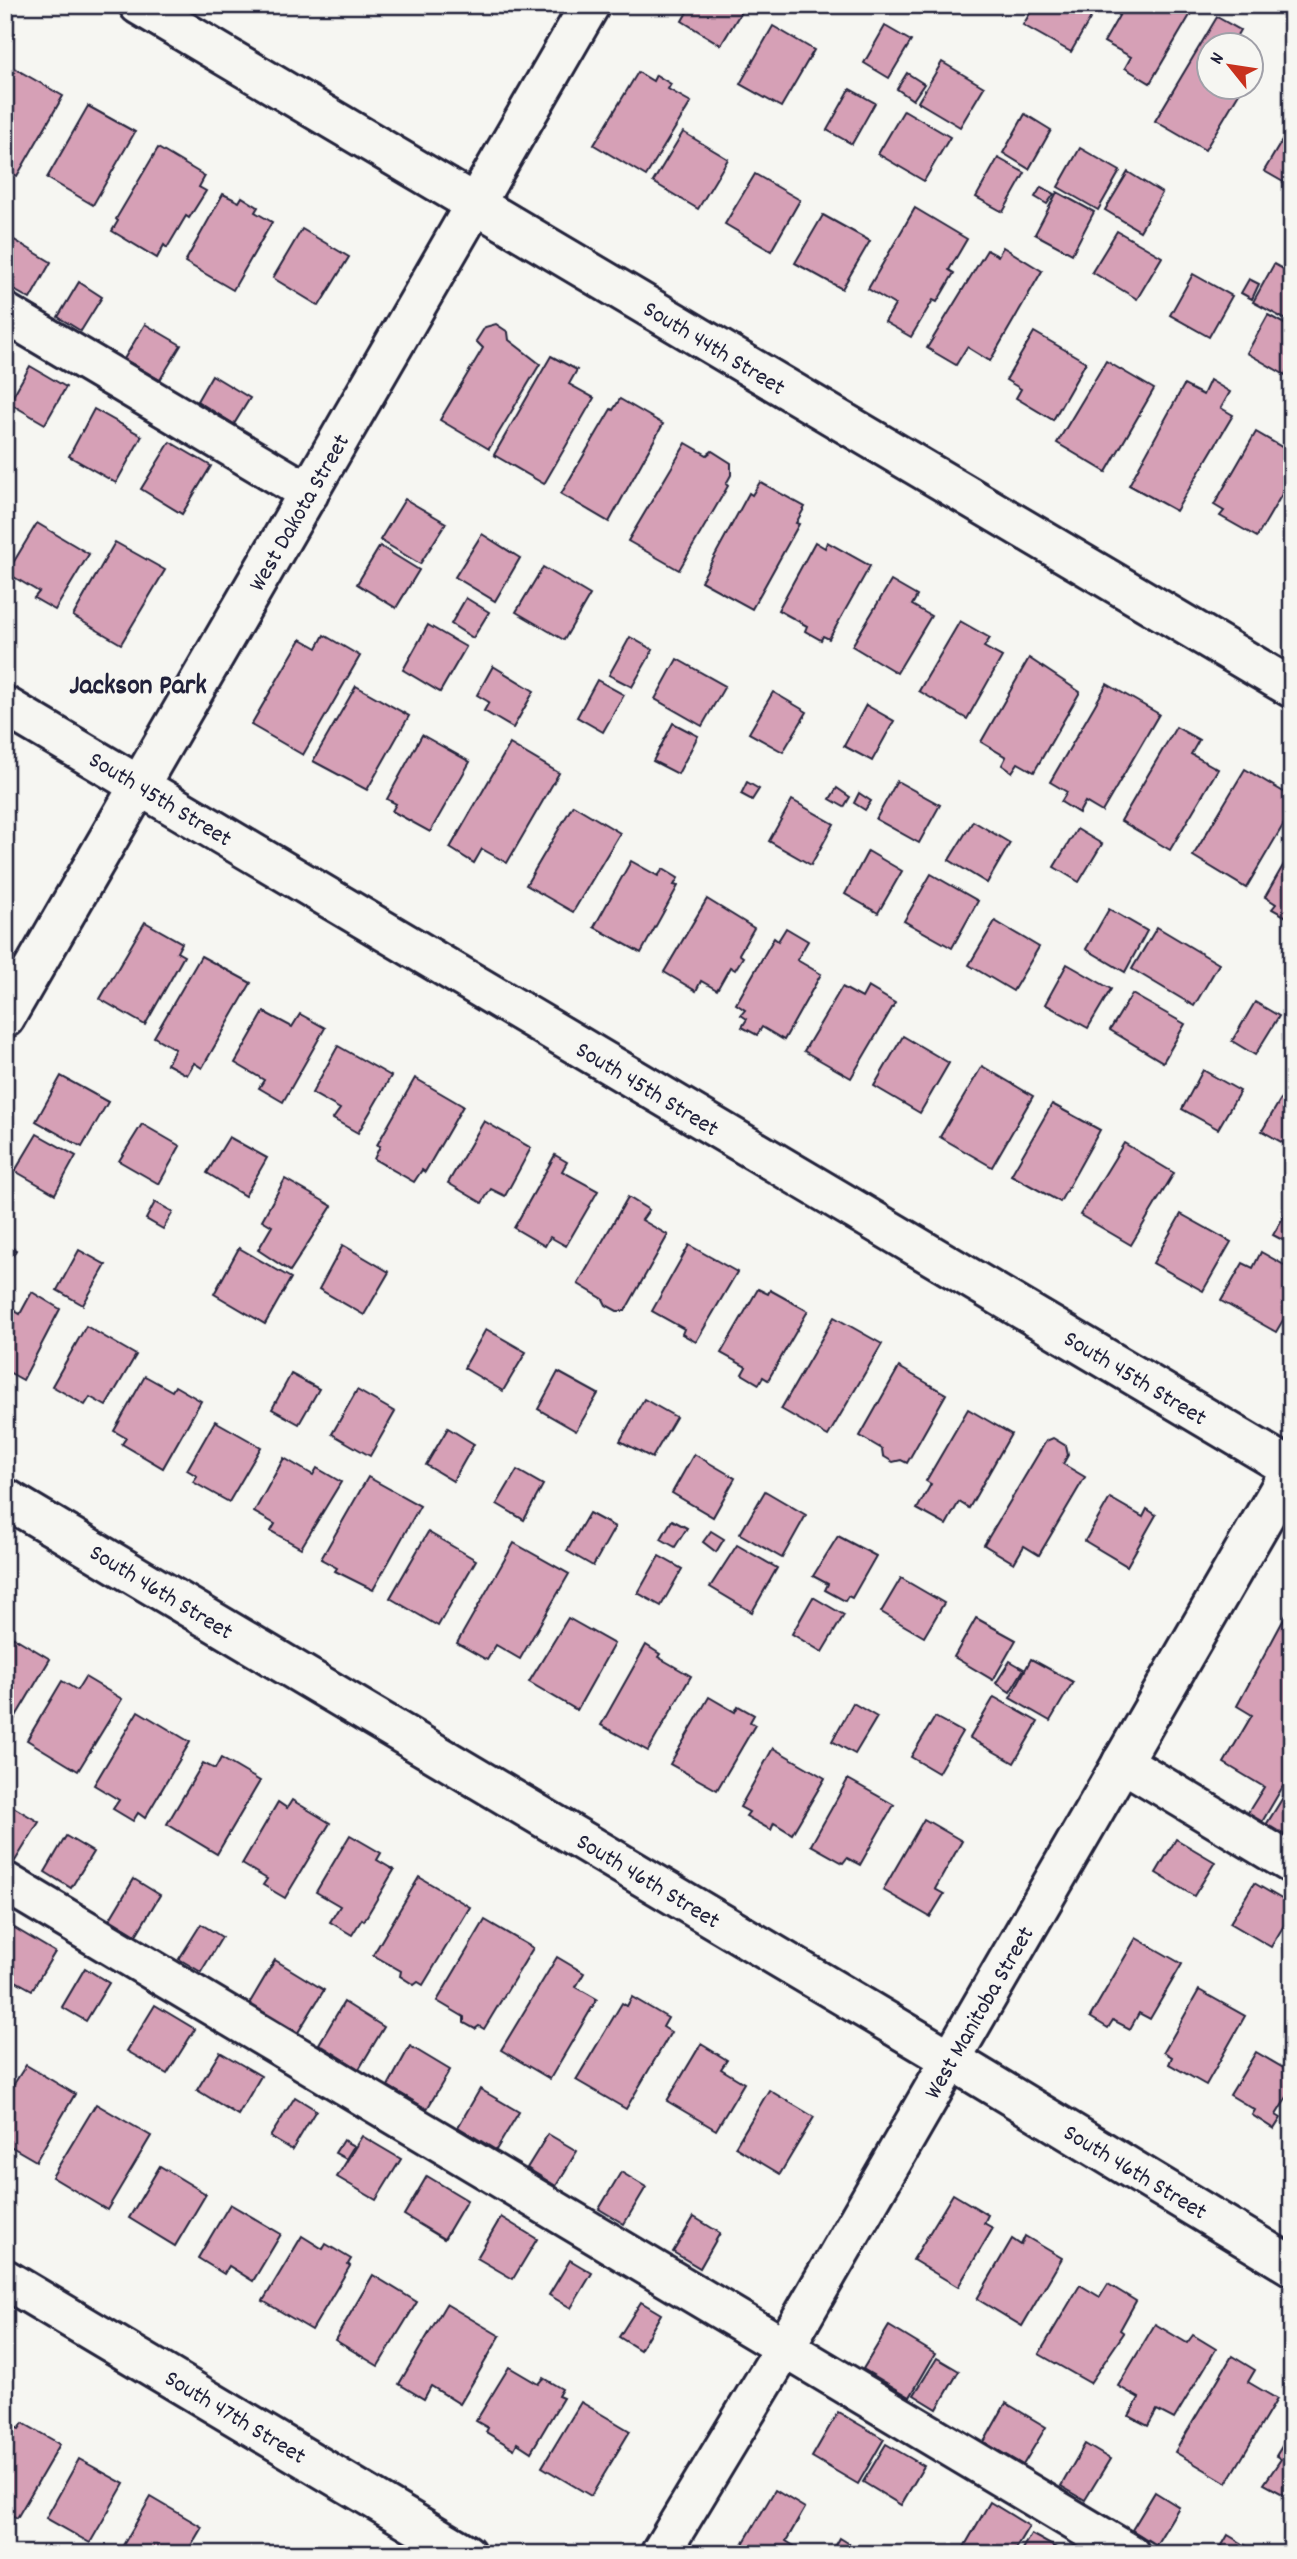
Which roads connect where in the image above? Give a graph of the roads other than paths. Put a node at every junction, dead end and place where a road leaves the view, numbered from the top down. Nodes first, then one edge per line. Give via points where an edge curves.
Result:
1 (139, 5) edge
2 (590, 5) edge
3 (473, 205) junction
4 (5, 313) edge
5 (309, 493) junction
6 (1292, 688) edge
7 (5, 706) edge
8 (139, 785) junction
9 (5, 1018) edge
10 (1292, 1469) edge
11 (5, 1498) edge
12 (1122, 1762) junction
13 (1292, 1864) edge
14 (5, 1882) edge
15 (950, 2059) junction
16 (1292, 2266) edge
17 (5, 2279) edge
18 (785, 2347) junction
19 (466, 2554) edge
20 (660, 2554) edge
21 (1130, 2554) edge

1 - 3 street, South 44th Street
2 - 3 street, West Dakota Street
3 - 5 street, West Dakota Street
3 - 6 street, South 44th Street
4 - 5 street
5 - 8 street, West Dakota Street
7 - 8 street, South 45th Street
8 - 9 street, West Dakota Street
8 - 10 street, South 45th Street
10 - 12 street, West Manitoba Street
11 - 15 street, South 46th Street
12 - 13 street
12 - 15 street, West Manitoba Street
14 - 18 street
15 - 16 street, South 46th Street
15 - 18 street, West Manitoba Street
17 - 19 street, South 47th Street
18 - 20 street, West Manitoba Street
18 - 21 street

